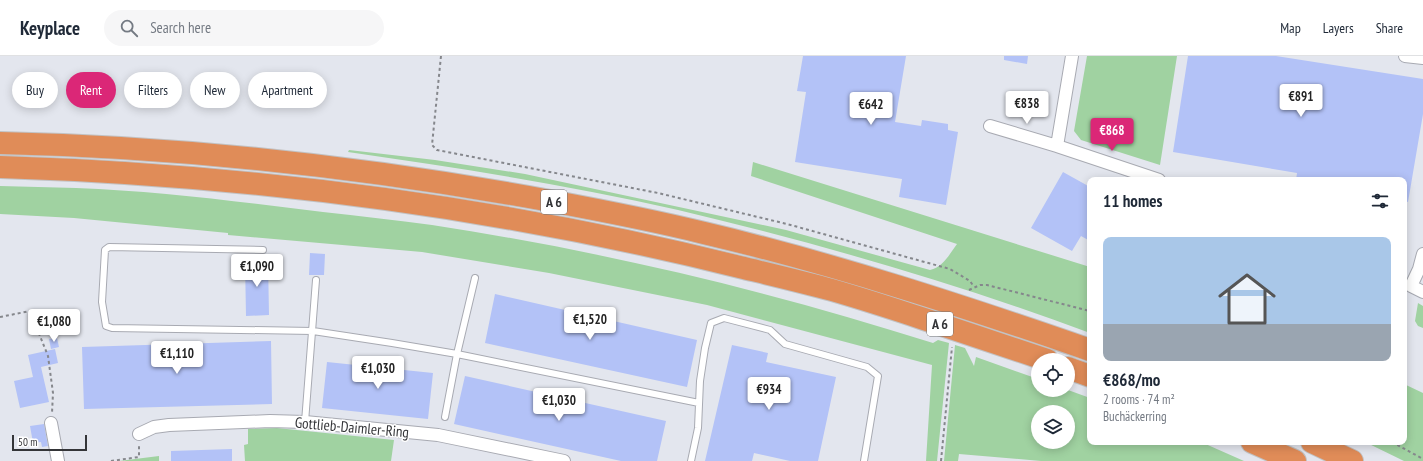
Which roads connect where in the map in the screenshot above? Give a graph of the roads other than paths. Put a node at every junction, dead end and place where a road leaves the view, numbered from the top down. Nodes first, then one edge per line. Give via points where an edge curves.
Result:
1 (1072, 56) edge
2 (1405, 56) edge
3 (1423, 58) edge
4 (990, 126) dead end
5 (0, 143) edge
6 (1057, 146) junction
7 (0, 167) edge
8 (1150, 177) edge
9 (263, 250) dead end
10 (1423, 254) edge
11 (475, 278) dead end
12 (316, 280) dead end
13 (1408, 285) edge
14 (1423, 292) edge
15 (313, 331) junction
16 (1087, 349) edge
17 (457, 354) junction
18 (1031, 355) edge
19 (1075, 371) edge
20 (1087, 375) edge
21 (699, 403) junction
22 (446, 417) dead end
23 (51, 422) road end
24 (305, 422) junction
25 (139, 434) road end
26 (1254, 445) edge
27 (1257, 445) edge
28 (1318, 445) edge
29 (58, 461) edge
30 (564, 461) edge
31 (691, 461) edge
32 (864, 461) edge
33 (1273, 461) edge
34 (1295, 461) edge
35 (1352, 461) edge

1 - 6 street
2 - 3 street
4 - 6 street
5 - 16 highway, A 6 via 167,151 316,164 440,181 590,209 706,233 834,267 980,312
6 - 8 street
7 - 18 highway, A 6 via 86,170 237,181 485,213 691,255 832,290
9 - 15 lane via 109,247 105,250 102,302 106,326
10 - 13 street
11 - 17 lane
12 - 15 lane
13 - 14 street
15 - 17 lane
15 - 24 lane
17 - 21 lane
17 - 22 lane
19 - 20 highway
21 - 31 lane via 698,428
21 - 32 lane via 700,381 711,323 724,318 770,330 785,344 868,367 878,376
23 - 29 street
24 - 25 street, Gottlieb-Daimler-Ring via 169,425 154,427
24 - 30 street, Gottlieb-Daimler-Ring via 438,435
26 - 33 highway
27 - 34 highway
28 - 35 highway

